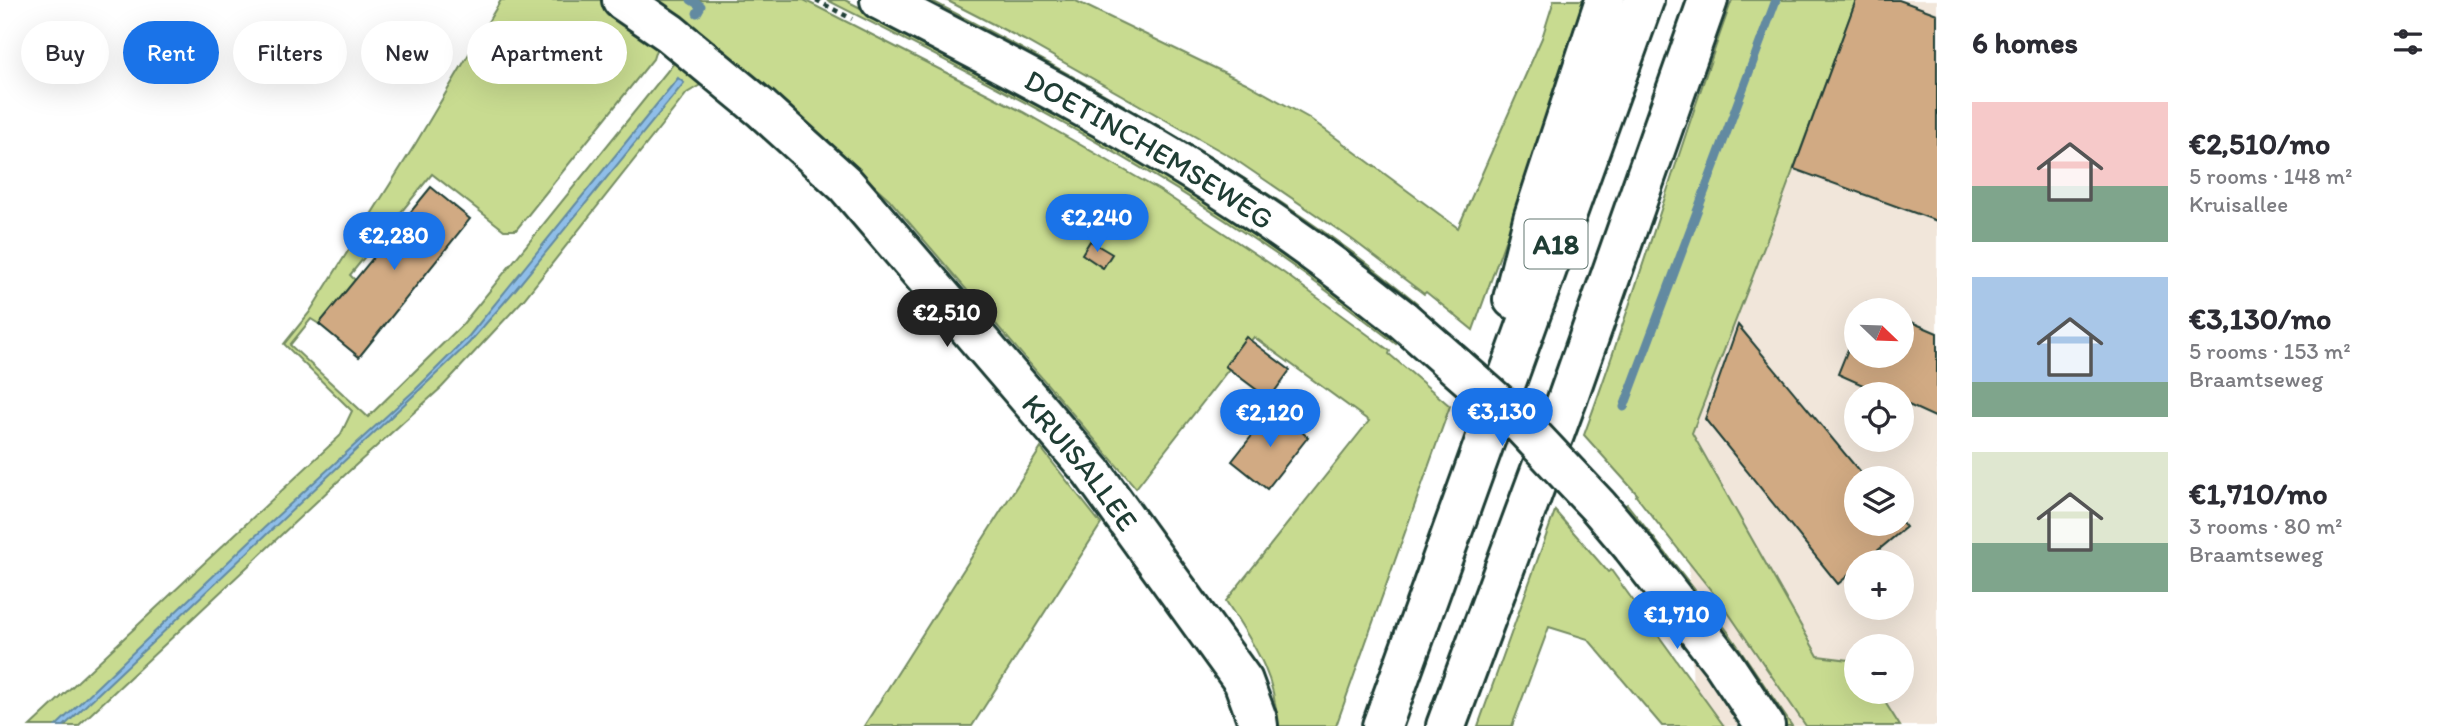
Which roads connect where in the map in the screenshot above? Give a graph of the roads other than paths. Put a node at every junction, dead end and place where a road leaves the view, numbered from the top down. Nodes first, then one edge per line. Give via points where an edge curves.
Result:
1 (622, 0) edge
2 (880, 0) edge
3 (1605, 0) edge
4 (1644, 0) edge
5 (1708, 0) edge
6 (1468, 487) junction
7 (1258, 726) edge
8 (1382, 726) edge
9 (1446, 726) edge
10 (1765, 726) edge

1 - 7 main road, KRUISALLEE via 720,74 846,185 1092,472 1243,681
2 - 10 main road, DOETINCHEMSEWEG, bridge via 1026,76 1218,188 1339,270 1403,320 1517,420 1591,497 1723,663
3 - 6 main road, A18 via 1533,219
4 - 6 main road, A18
5 - 9 main road, A18
6 - 8 main road, A18

